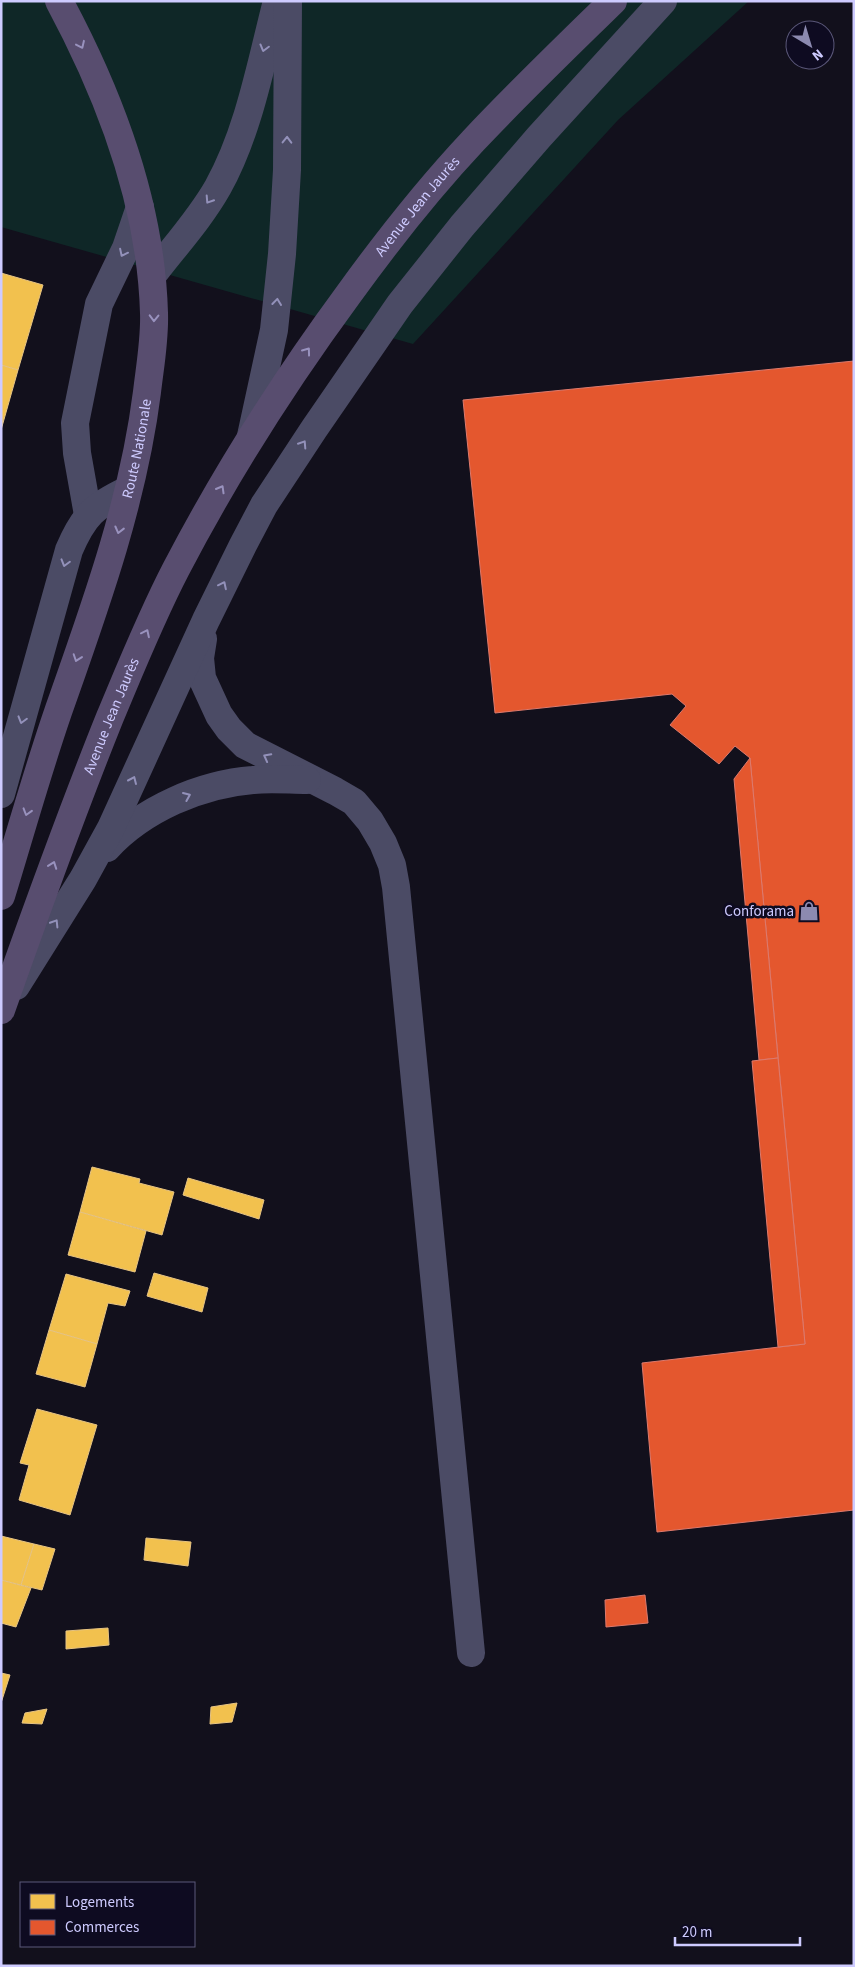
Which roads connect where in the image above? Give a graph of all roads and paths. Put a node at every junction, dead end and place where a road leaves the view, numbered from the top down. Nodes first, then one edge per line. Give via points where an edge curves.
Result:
1 (59, 1) edge
2 (277, 1) edge
3 (288, 1) edge
4 (613, 1) edge
5 (663, 1) edge
6 (140, 208) junction
7 (152, 276) junction
8 (251, 436) junction
9 (128, 490) junction
10 (88, 515) junction
11 (206, 620) junction
12 (310, 780) junction
13 (1, 794) edge
14 (83, 879) junction
15 (1, 896) edge
16 (1, 1009) edge
17 (472, 1653) dead end

1 -> 6 main road, Route Nationale via 106,104
2 -> 7 street via 241,138 231,161 202,212
8 -> 3 street, Avenue Jean Jaurès via 274,330 282,254 287,170
8 -> 4 main road, Avenue Jean Jaurès via 296,367 382,248 478,135
11 -> 5 street via 264,505 400,304 499,182
6 - 7 main road, Route Nationale
6 -> 10 street via 126,248 99,304 75,423 76,454
7 -> 9 main road, Route Nationale via 152,348 143,421
16 -> 8 main road, Avenue Jean Jaurès via 76,800 135,656 175,572
9 - 10 street via 104,501
9 -> 15 main road, Route Nationale via 110,562 47,745
10 -> 13 street via 69,550
12 -> 11 street via 245,745 219,715 202,678 200,658
14 -> 11 street via 111,828
14 -> 12 street via 116,838 167,804 224,784 254,779
12 - 17 street via 354,802 384,843 392,865
16 -> 14 street

